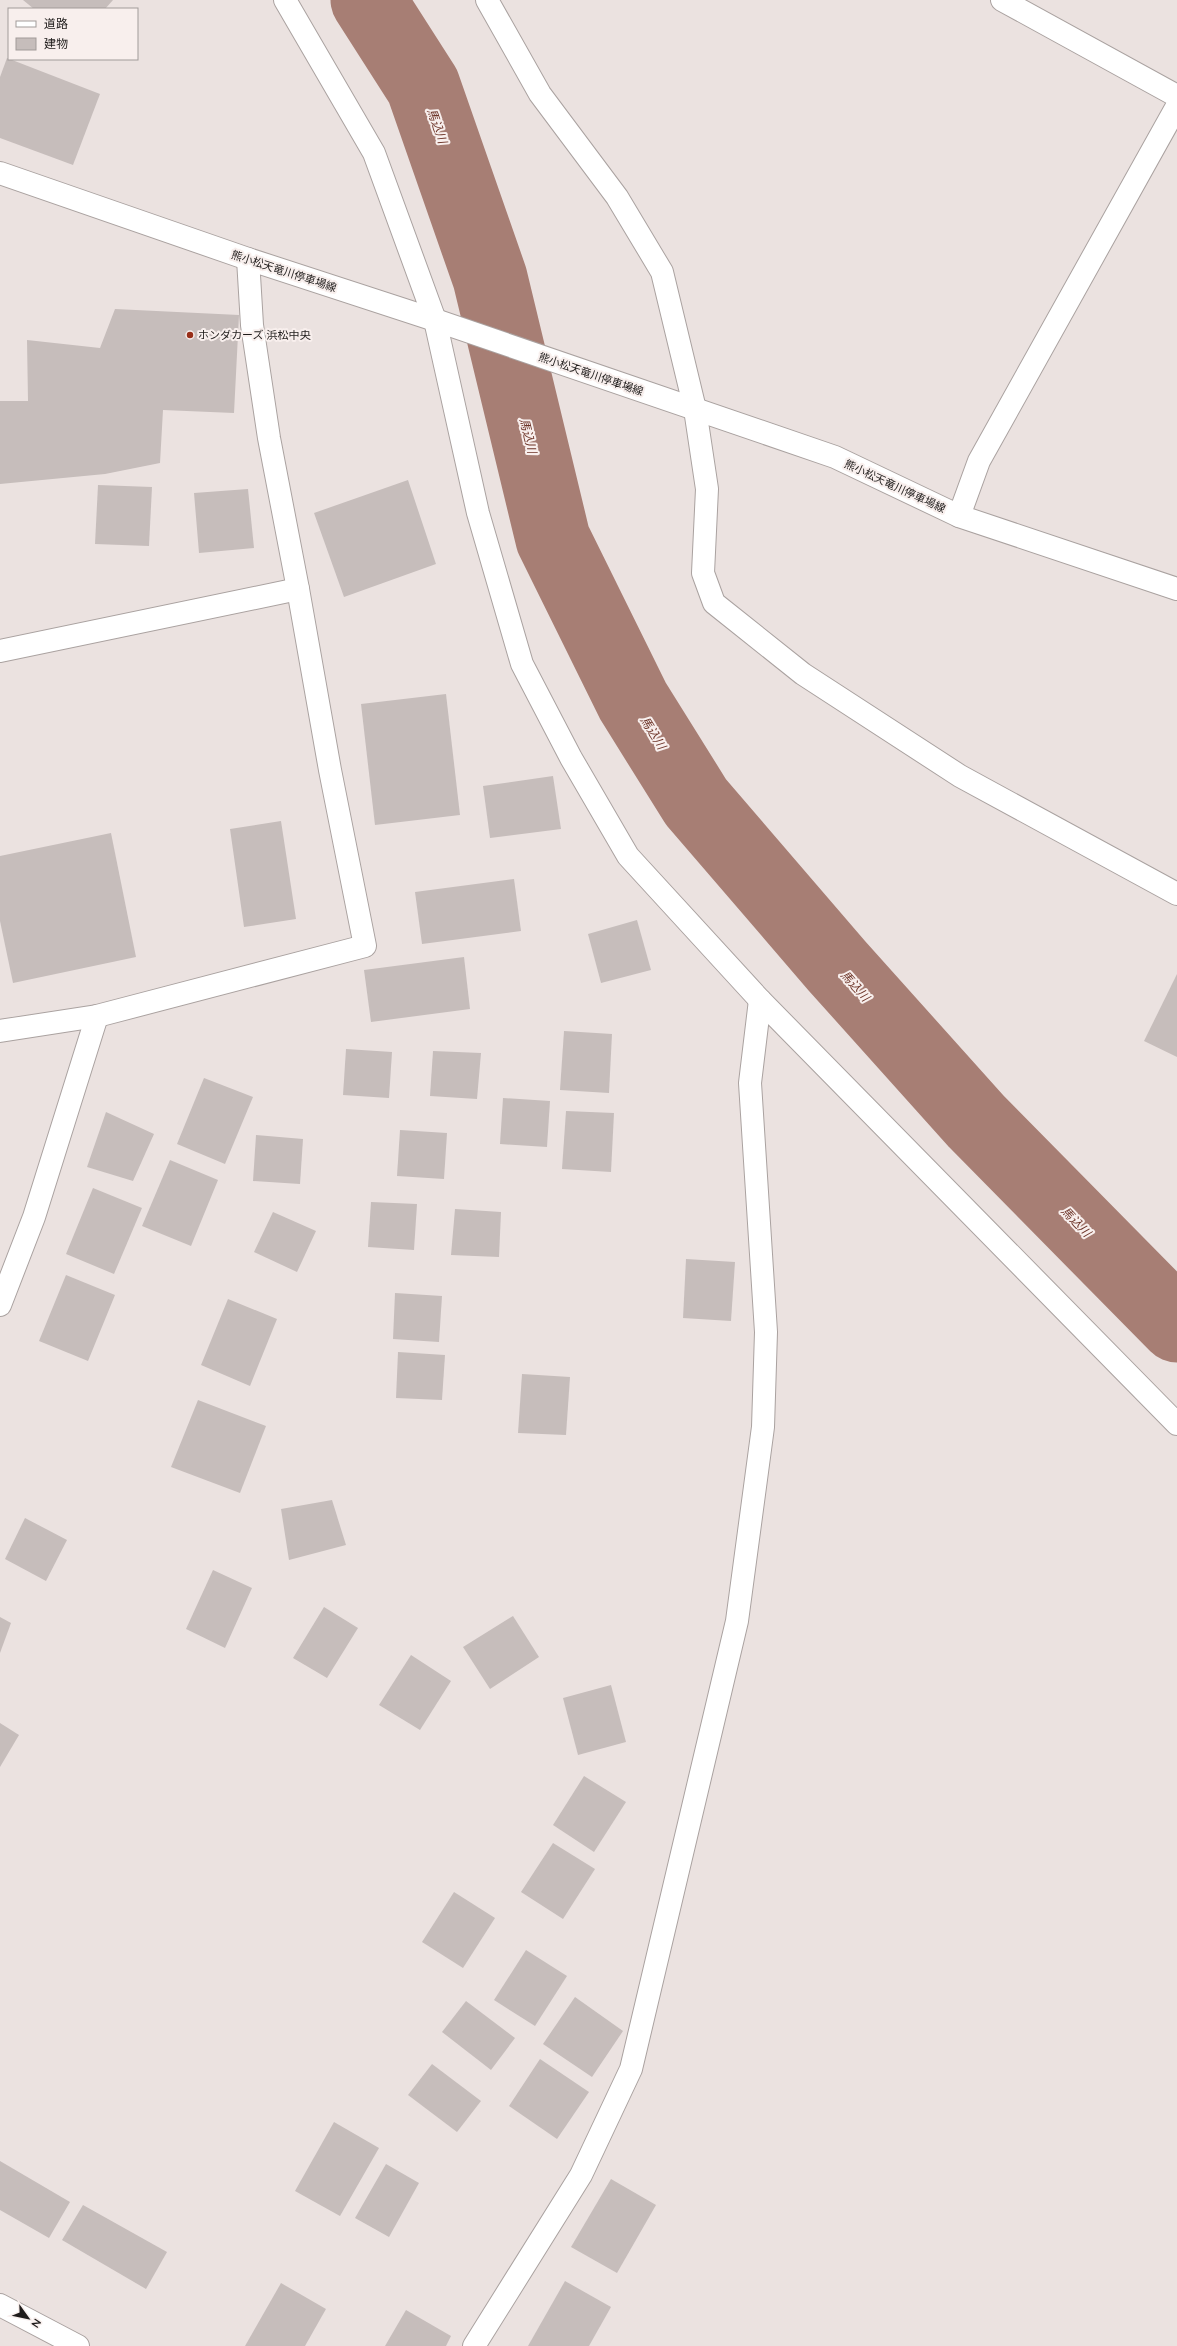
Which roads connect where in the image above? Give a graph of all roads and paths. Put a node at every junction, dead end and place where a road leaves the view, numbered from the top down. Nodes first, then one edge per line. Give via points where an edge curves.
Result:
1 (285, 0) edge
2 (487, 0) edge
3 (1002, 0) edge
4 (1177, 96) edge
5 (1177, 106) edge
6 (0, 173) edge
7 (248, 260) junction
8 (434, 320) junction
9 (685, 406) junction
10 (959, 516) junction
11 (298, 589) junction
12 (1177, 590) edge
13 (0, 651) edge
14 (1177, 894) edge
15 (760, 1000) junction
16 (97, 1016) junction
17 (0, 1031) edge
18 (0, 1305) edge
19 (1177, 1424) edge
20 (0, 2305) edge
21 (78, 2346) edge
22 (474, 2346) edge

1 - 8 street via 374,153
2 - 9 street via 540,94 617,197 662,272
3 - 4 street
5 - 10 street via 979,461
6 - 7 street, 熊小松天竜川停車場線
7 - 8 street, 熊小松天竜川停車場線
7 - 11 street via 255,348 269,438
8 - 9 street, 熊小松天竜川停車場線
8 - 15 street via 478,513 522,664 571,758 628,856
9 - 10 street, 熊小松天竜川停車場線 via 835,457
9 - 14 street via 707,489 703,573 714,603 803,674 960,776
10 - 12 street, 熊小松天竜川停車場線
11 - 13 street
11 - 16 street via 365,946
15 - 19 street
15 - 22 street via 750,1083 766,1332 763,1427 737,1622 631,2069 581,2175
16 - 17 street
16 - 18 street via 34,1217
20 - 21 street

